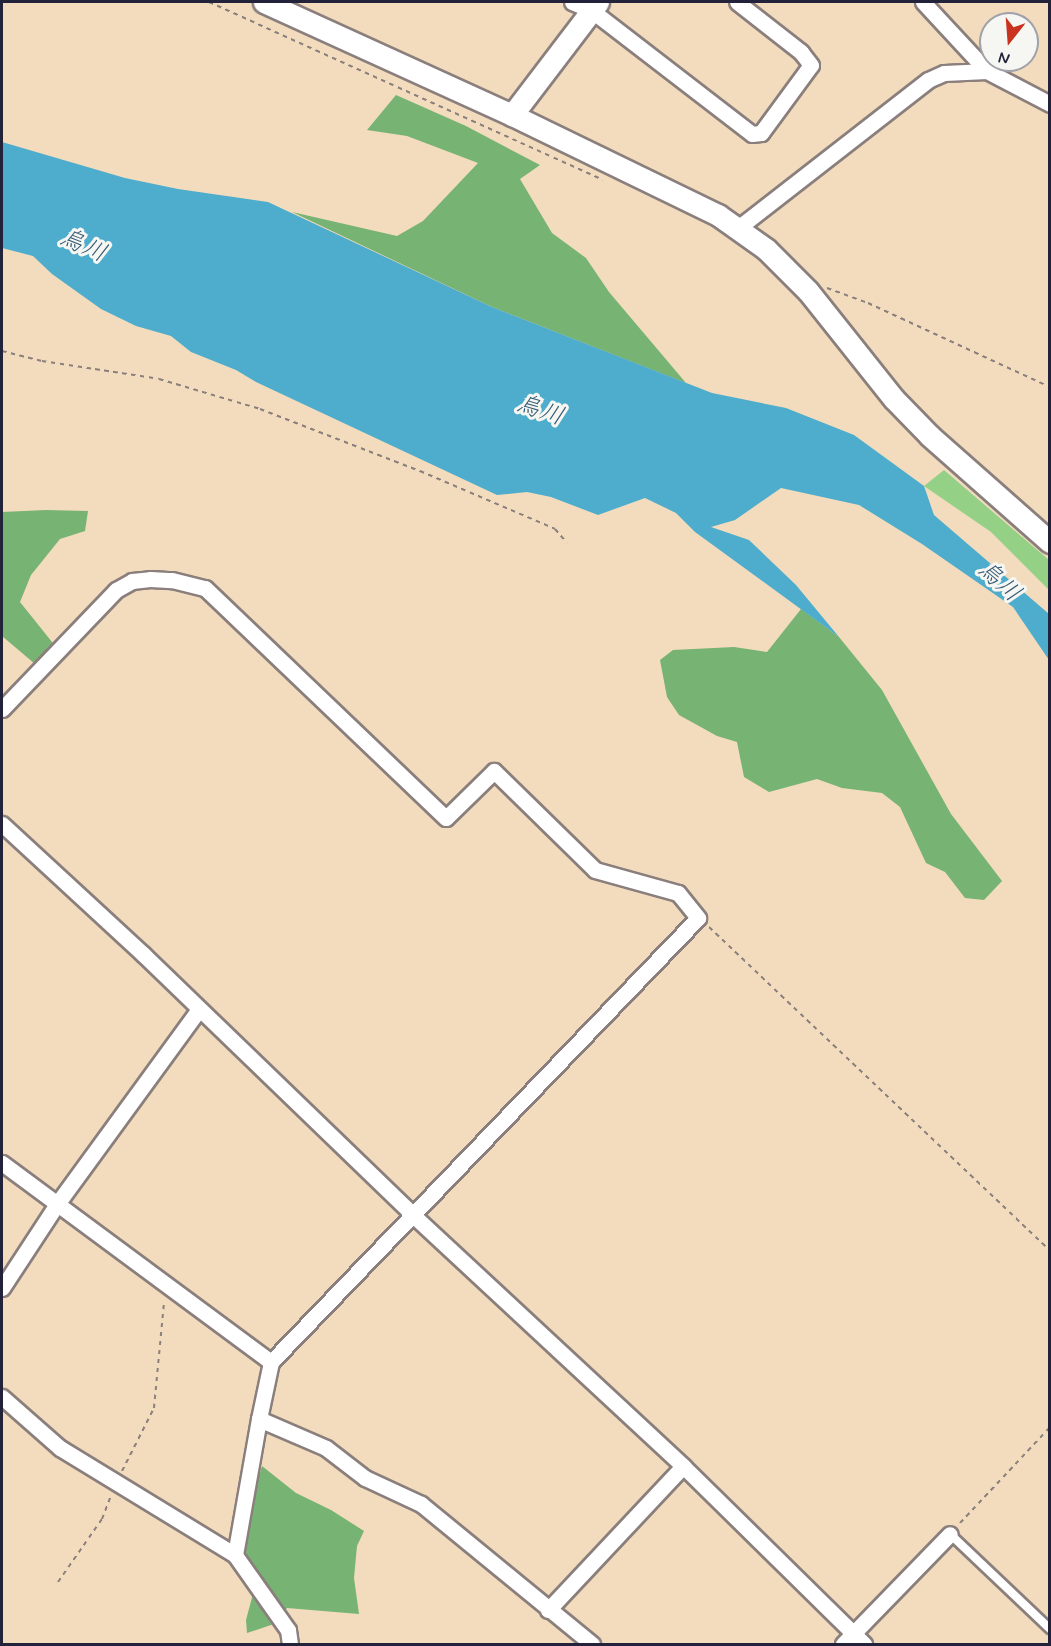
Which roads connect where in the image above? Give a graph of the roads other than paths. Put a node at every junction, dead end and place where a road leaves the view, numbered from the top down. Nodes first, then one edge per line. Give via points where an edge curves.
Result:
1 (264, 2) edge
2 (738, 2) edge
3 (923, 2) edge
4 (587, 4) edge
5 (979, 62) edge
6 (979, 71) edge
7 (989, 72) edge
8 (1049, 101) edge
9 (512, 115) junction
10 (738, 228) junction
11 (1050, 542) edge
12 (2, 710) edge
13 (3, 829) edge
14 (199, 1009) junction
15 (2, 1163) edge
16 (57, 1204) junction
17 (413, 1215) junction
18 (2, 1288) edge
19 (271, 1362) junction
20 (2, 1397) edge
21 (259, 1419) junction
22 (683, 1466) junction
23 (950, 1534) joint
24 (235, 1556) junction
25 (548, 1610) junction
26 (1050, 1629) edge
27 (854, 1641) edge
28 (584, 1642) edge
29 (290, 1644) edge

1 - 9 street
2 - 4 street via 801,52 811,65 761,133 744,130
3 - 5 street
4 - 9 street
6 - 10 street via 944,73 928,80
7 - 8 street
9 - 10 street via 669,189
10 - 11 street via 766,249 808,291 894,399 930,436
12 - 17 street via 116,590 132,581 150,579 205,588 446,818 494,771 595,870 678,893 698,918
13 - 14 street
14 - 16 street
14 - 17 street
15 - 16 street
16 - 18 street
16 - 19 street
17 - 19 street
17 - 22 street
19 - 21 street
20 - 24 street via 60,1448
21 - 24 street
21 - 25 street via 326,1448 364,1478 421,1504
22 - 25 street
22 - 27 street
23 - 26 lane
23 - 27 street
24 - 29 street via 288,1630
25 - 28 street

